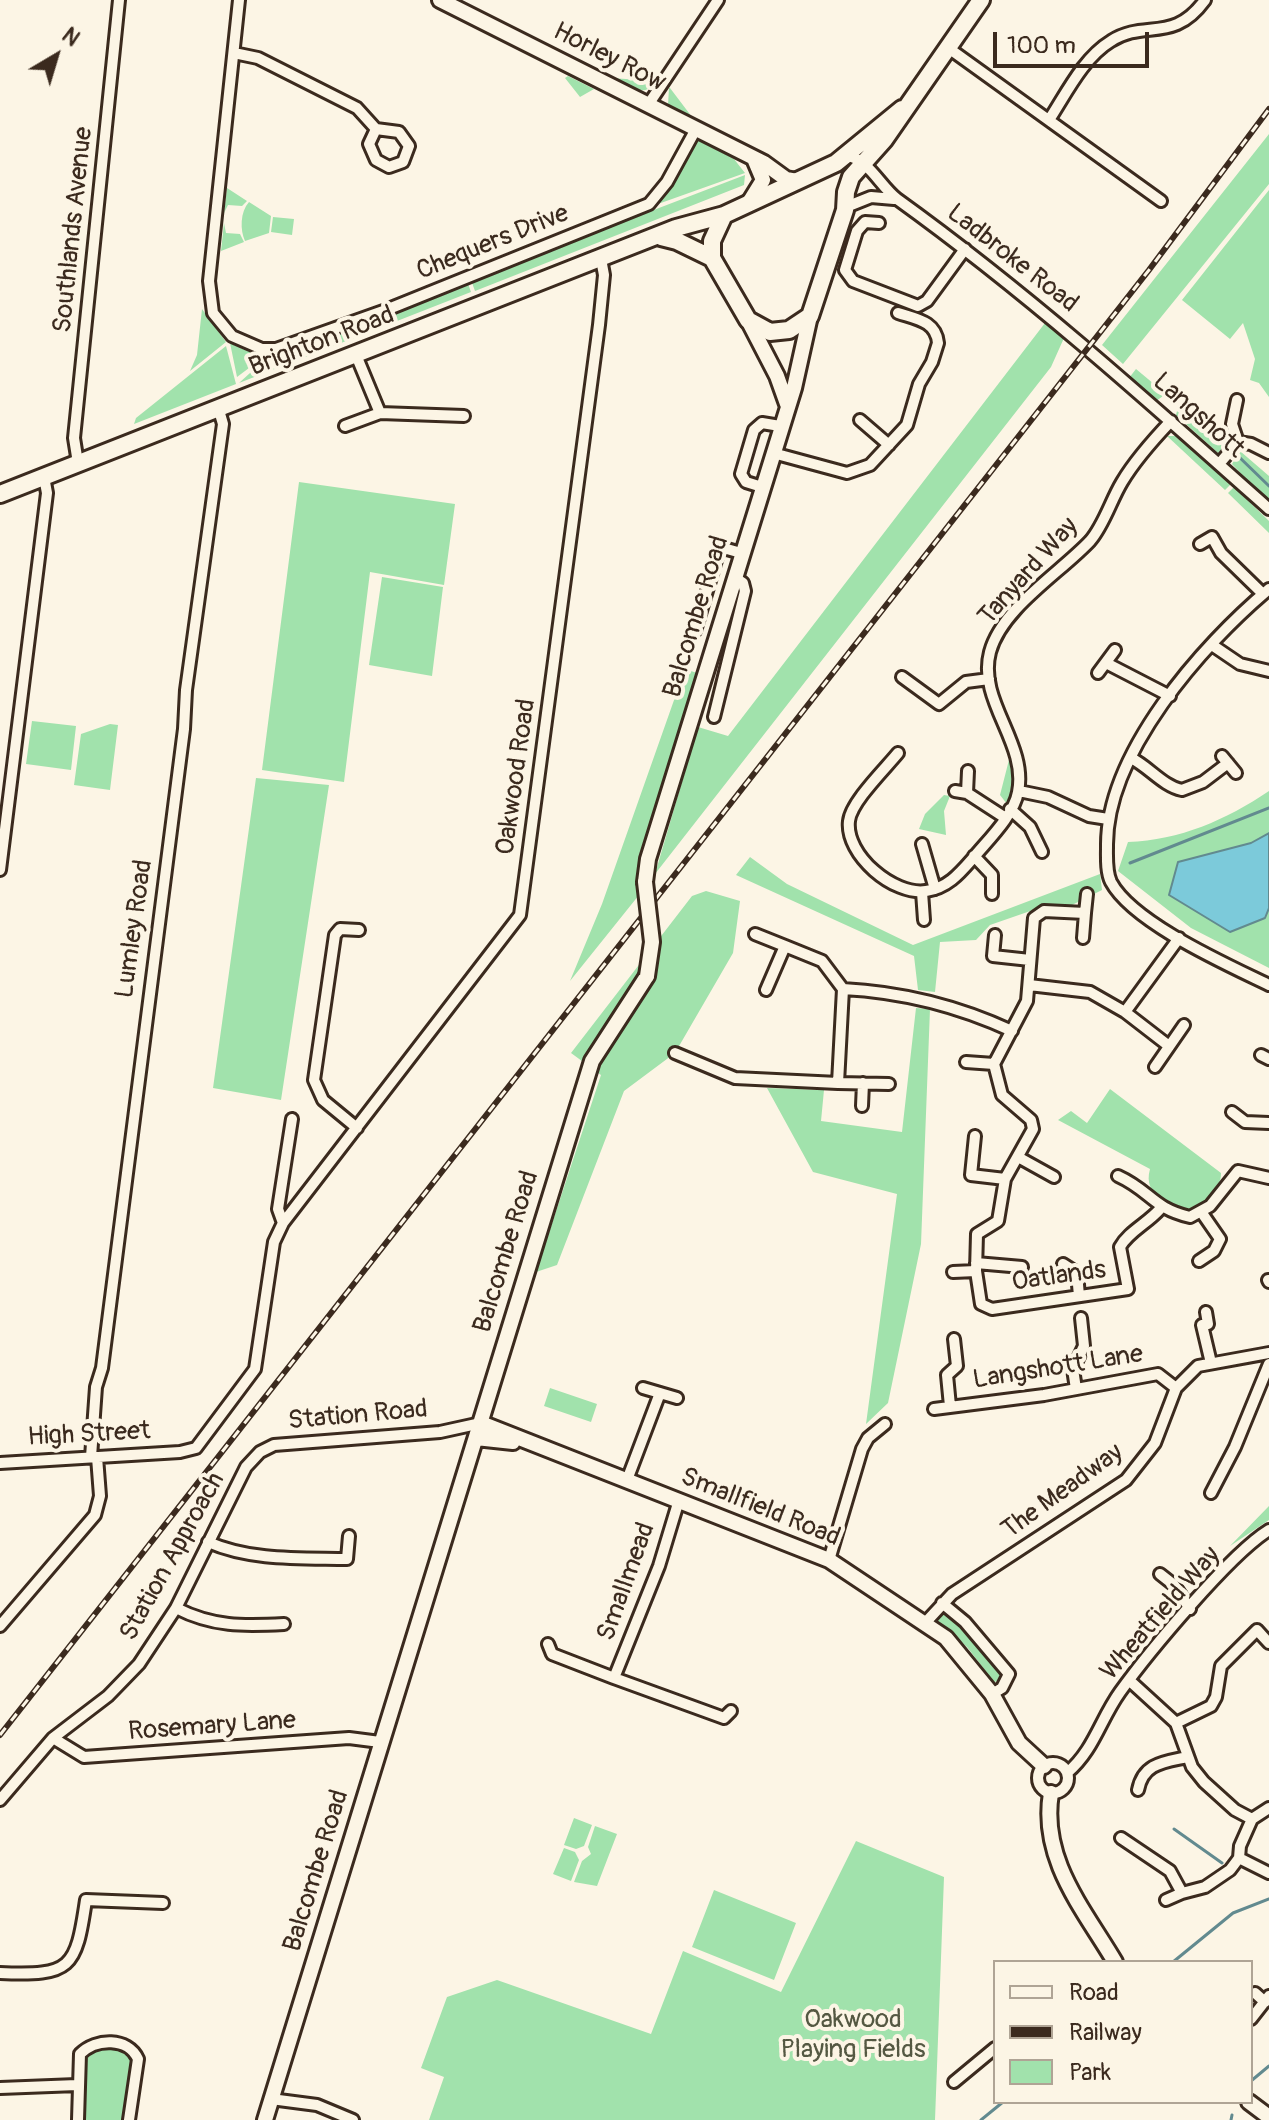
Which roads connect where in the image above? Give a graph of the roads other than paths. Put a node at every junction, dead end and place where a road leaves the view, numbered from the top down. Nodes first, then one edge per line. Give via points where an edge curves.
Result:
1 (119, 0) edge
2 (239, 0) edge
3 (440, 0) edge
4 (718, 0) edge
5 (981, 0) edge
6 (1205, 0) edge
7 (947, 47) junction
8 (234, 53) junction
9 (648, 105) junction
10 (1049, 120) junction
11 (376, 129) dead end
12 (696, 129) junction
13 (855, 160) junction
14 (755, 161) junction
15 (814, 174) junction
16 (797, 181) junction
17 (896, 199) junction
18 (846, 200) junction
19 (750, 201) junction
20 (1161, 201) dead end
21 (724, 215) junction
22 (879, 223) dead end
23 (661, 237) junction
24 (965, 249) junction
25 (712, 258) junction
26 (601, 259) junction
27 (898, 313) dead end
28 (810, 316) junction
29 (748, 320) junction
30 (356, 355) junction
31 (1099, 356) joint
32 (798, 373) junction
33 (777, 376) junction
34 (1237, 400) dead end
35 (787, 405) junction
36 (218, 407) junction
37 (380, 413) junction
38 (464, 416) dead end
39 (860, 420) dead end
40 (1171, 421) junction
41 (345, 426) dead end
42 (780, 426) junction
43 (1238, 442) junction
44 (889, 445) junction
45 (773, 453) junction
46 (1269, 453) edge
47 (78, 463) junction
48 (1219, 464) junction
49 (44, 477) junction
50 (762, 487) junction
51 (0, 494) edge
52 (1269, 509) edge
53 (1200, 544) dead end
54 (741, 553) junction
55 (734, 577) junction
56 (1266, 591) edge
57 (695, 631) dead end
58 (1212, 645) junction
59 (1115, 650) dead end
60 (1108, 664) junction
61 (1269, 671) edge
62 (1098, 673) dead end
63 (902, 677) dead end
64 (989, 679) junction
65 (1170, 696) junction
66 (714, 717) dead end
67 (898, 753) dead end
68 (1131, 758) junction
69 (968, 771) dead end
70 (1236, 773) dead end
71 (955, 791) dead end
72 (1019, 791) junction
73 (967, 793) junction
74 (1007, 813) junction
75 (1108, 819) junction
76 (922, 844) dead end
77 (1042, 852) dead end
78 (974, 856) junction
79 (0, 870) edge
80 (935, 889) junction
81 (922, 892) junction
82 (992, 894) dead end
83 (1087, 894) dead end
84 (1085, 913) junction
85 (924, 920) dead end
86 (359, 930) dead end
87 (755, 934) dead end
88 (995, 935) dead end
89 (1083, 938) dead end
90 (1179, 938) junction
91 (785, 946) junction
92 (1030, 960) junction
93 (1029, 985) junction
94 (1269, 985) edge
95 (843, 989) junction
96 (766, 990) dead end
97 (1125, 1012) junction
98 (1184, 1025) dead end
99 (1012, 1031) junction
100 (1169, 1046) junction
101 (675, 1053) dead end
102 (966, 1062) dead end
103 (994, 1064) junction
104 (1155, 1067) dead end
105 (838, 1083) junction
106 (863, 1083) junction
107 (889, 1084) dead end
108 (862, 1106) dead end
109 (1232, 1112) dead end
110 (292, 1119) dead end
111 (1269, 1123) edge
112 (357, 1128) junction
113 (975, 1136) dead end
114 (1018, 1157) junction
115 (1118, 1176) dead end
116 (1054, 1177) dead end
117 (1269, 1178) edge
118 (1005, 1179) junction
119 (1160, 1209) junction
120 (1202, 1213) junction
121 (283, 1223) junction
122 (1199, 1261) dead end
123 (1063, 1264) dead end
124 (976, 1267) junction
125 (1022, 1267) dead end
126 (953, 1272) dead end
127 (1079, 1296) junction
128 (1206, 1312) dead end
129 (1081, 1318) dead end
130 (954, 1339) dead end
131 (1269, 1353) edge
132 (1211, 1363) junction
133 (1269, 1364) edge
134 (643, 1388) dead end
135 (1176, 1388) junction
136 (1076, 1389) junction
137 (660, 1393) junction
138 (677, 1398) dead end
139 (950, 1406) junction
140 (934, 1409) dead end
141 (481, 1423) junction
142 (885, 1424) dead end
143 (440, 1432) junction
144 (476, 1438) junction
145 (526, 1441) junction
146 (94, 1457) junction
147 (0, 1463) edge
148 (246, 1467) joint
149 (627, 1480) junction
150 (1211, 1493) dead end
151 (679, 1500) junction
152 (1269, 1530) edge
153 (349, 1536) dead end
154 (208, 1542) junction
155 (829, 1560) junction
156 (1160, 1574) dead end
157 (1181, 1595) junction
158 (942, 1603) junction
159 (176, 1608) junction
160 (1190, 1609) junction
161 (1165, 1613) dead end
162 (926, 1622) junction
163 (284, 1624) dead end
164 (0, 1626) edge
165 (1269, 1643) edge
166 (550, 1649) dead end
167 (614, 1678) junction
168 (1130, 1681) junction
169 (992, 1694) junction
170 (728, 1714) dead end
171 (1176, 1723) junction
172 (53, 1738) junction
173 (380, 1742) junction
174 (1187, 1757) junction
175 (1044, 1766) junction
176 (1067, 1773) junction
177 (1138, 1790) dead end
178 (1051, 1793) junction
179 (0, 1800) edge
180 (1269, 1808) edge
181 (1252, 1819) junction
182 (1121, 1838) dead end
183 (1239, 1858) junction
184 (1269, 1873) edge
185 (1182, 1893) junction
186 (1166, 1900) dead end
187 (163, 1903) dead end
188 (1111, 1960) edge
189 (0, 1973) edge
190 (1255, 1993) dead end
191 (1267, 1999) edge
192 (1253, 2016) edge
193 (993, 2050) edge
194 (954, 2082) dead end
195 (77, 2085) junction
196 (0, 2088) edge
197 (271, 2099) junction
198 (1252, 2104) edge
199 (1269, 2117) edge
200 (78, 2120) edge
201 (129, 2120) edge
202 (265, 2120) edge
203 (353, 2120) edge

1 - 47 street, Southlands Avenue via 74,438
2 - 8 street, Chequers Drive
3 - 9 main road, Horley Row
4 - 9 street
5 - 7 main road
6 - 10 street via 1176,26 1112,40 1091,59
7 - 10 street
7 - 13 main road via 884,140
8 - 11 street via 258,58 357,108
8 - 12 street, Chequers Drive via 210,300 213,313 232,336 262,349 284,347 386,310 649,204
9 - 12 main road, Horley Row
10 - 20 street
12 - 14 main road, Horley Row
13 - 15 main road, Brighton Road
13 - 17 street, Ladbroke Road
13 - 18 main road, Balcombe Road
14 - 16 main road, Horley Row
14 - 19 main road via 763,180
15 - 16 main road, Brighton Road
15 - 18 main road via 835,180
16 - 19 main road, Brighton Road
17 - 18 street
17 - 24 street, Ladbroke Road
18 - 28 main road, Balcombe Road
19 - 21 main road, Brighton Road
21 - 23 main road, Brighton Road
21 - 25 main road via 712,241
22 - 24 street via 865,222 857,231 845,270 853,281 918,306
23 - 25 main road
23 - 26 main road, Brighton Road
24 - 31 street, Ladbroke Road
25 - 29 main road
26 - 30 main road, Brighton Road
26 - 112 street, Oakwood Road via 601,311 522,910
27 - 44 street via 926,322 938,343 907,425
28 - 29 main road via 779,332
28 - 32 main road, Balcombe Road
29 - 33 main road
30 - 36 main road, Brighton Road
30 - 37 street
31 - 40 street, Langshott
32 - 33 main road
32 - 35 main road, Balcombe Road
33 - 35 main road
34 - 43 street via 1232,424
35 - 42 main road, Balcombe Road
36 - 47 main road, Brighton Road
36 - 146 street, Lumley Road via 223,424 96,1385
37 - 38 street
37 - 41 street
39 - 44 street
40 - 48 street, Langshott
40 - 64 street, Tanyard Way via 1129,470 1093,537 1028,597 997,636 988,662
42 - 45 main road, Balcombe Road
42 - 50 street via 762,423 754,430 741,474 746,482
43 - 46 street
43 - 48 street
44 - 45 street via 870,465 847,473
45 - 50 main road, Balcombe Road
47 - 49 main road, Brighton Road
48 - 52 street, Langshott
49 - 51 main road, Brighton Road
49 - 79 street via 47,493
50 - 54 main road, Balcombe Road
53 - 56 street via 1212,537 1221,553
54 - 55 main road, Balcombe Road
54 - 57 street via 720,547
55 - 66 street via 745,591
55 - 141 main road, Balcombe Road, bridge via 648,859 645,882 652,942 647,976 592,1061
56 - 58 street
58 - 61 street via 1240,664
58 - 65 street
59 - 60 street
60 - 62 street
60 - 65 street
63 - 64 street via 939,704 966,682
64 - 72 street, Tanyard Way via 1016,757
65 - 68 street
67 - 81 street via 855,807 849,836 859,855 880,873
68 - 70 street via 1182,790 1203,782 1225,760
68 - 75 street
69 - 73 street
71 - 73 street
72 - 74 street
72 - 75 street
73 - 74 street
74 - 77 street via 1030,827
74 - 78 street
75 - 90 street via 1111,882 1142,913
76 - 80 street
78 - 80 street via 955,879
78 - 82 street via 992,875
80 - 81 street
81 - 85 street
83 - 84 street
84 - 89 street
84 - 92 street via 1038,914
86 - 112 street via 340,929 335,935 314,1080 323,1100
87 - 91 street
88 - 92 street via 993,956
90 - 94 street
90 - 97 street
91 - 95 street via 822,961
91 - 96 street
92 - 93 street
93 - 97 street via 1090,992
93 - 99 street
95 - 99 street via 958,1008
95 - 105 street
97 - 100 street
98 - 100 street
99 - 103 street
100 - 104 street
101 - 105 street via 735,1078
102 - 103 street
103 - 114 street via 1002,1095 1033,1123
105 - 106 street
106 - 107 street
106 - 108 street
109 - 111 street via 1245,1122
110 - 121 street via 278,1209
112 - 121 street, Oakwood Road
113 - 118 street via 971,1175
114 - 116 street
114 - 118 street
115 - 119 street via 1140,1186
117 - 120 street via 1238,1171
118 - 124 street via 998,1221 977,1234
119 - 120 street via 1190,1217
119 - 127 street, Oatlands via 1120,1247 1128,1289
120 - 122 street via 1220,1239
121 - 146 street, High Street via 274,1242 255,1369 196,1448
123 - 127 street via 1077,1273
124 - 125 street via 996,1262
124 - 126 street
124 - 127 street, Oatlands via 981,1304 992,1309
128 - 132 street via 1208,1324 1202,1325
129 - 136 street via 1084,1346 1073,1369
130 - 139 street via 957,1366 947,1375
131 - 132 street, Langshott Lane
132 - 135 street, Langshott Lane via 1198,1366
133 - 150 street
134 - 137 street
135 - 136 street, Langshott Lane via 1158,1374
135 - 158 street, The Meadway via 1155,1443 1126,1480
136 - 139 street, Langshott Lane
137 - 138 street
137 - 149 street
139 - 140 street, Langshott Lane
141 - 143 street, Station Road
141 - 144 main road, Balcombe Road
141 - 145 main road, Smallfield Road
142 - 155 street via 862,1449
143 - 144 street
143 - 148 street, Station Road via 274,1445
144 - 145 main road
144 - 173 main road, Balcombe Road
145 - 149 main road, Smallfield Road
146 - 147 street, High Street
146 - 164 street, Lumley Road via 100,1496 95,1515
148 - 154 street, Station Approach
149 - 151 main road, Smallfield Road
151 - 155 main road, Smallfield Road
151 - 167 street, Smallmead
152 - 160 street, Wheatfield Way
153 - 154 street via 347,1559 276,1557
154 - 159 street, Station Approach
155 - 162 main road, Smallfield Road
156 - 157 street
157 - 160 street
157 - 161 street
158 - 162 street, The Meadway
158 - 169 street via 1009,1674
159 - 163 street via 226,1626
159 - 172 street, Station Approach via 124,1680
160 - 168 street, Wheatfield Way
162 - 169 main road, Smallfield Road via 955,1646
165 - 171 street via 1257,1630 1221,1666 1211,1706
166 - 167 street, Smallmead
167 - 170 street, Smallmead
168 - 171 street
168 - 176 street, Wheatfield Way via 1095,1743
169 - 175 main road, Smallfield Road via 1014,1736
171 - 174 street
172 - 173 street, Rosemary Lane via 84,1757 360,1737
172 - 179 street, Station Approach
173 - 197 main road, Balcombe Road
174 - 177 street via 1147,1768
174 - 181 street via 1219,1797
175 - 176 street via 1060,1765
175 - 178 street via 1038,1780
176 - 178 street via 1065,1787
178 - 188 main road via 1049,1839 1056,1863
180 - 181 street
181 - 183 street
182 - 185 street via 1131,1853 1170,1871
183 - 184 street
183 - 185 street via 1218,1879
185 - 186 street
187 - 189 street via 148,1908 86,1900 81,1942 69,1963 43,1973
190 - 191 street
191 - 192 street
193 - 194 street
195 - 196 street
195 - 200 street
195 - 201 street via 80,2054 87,2047 131,2047 139,2070
197 - 202 main road, Balcombe Road
197 - 203 street via 317,2105
198 - 199 main road

